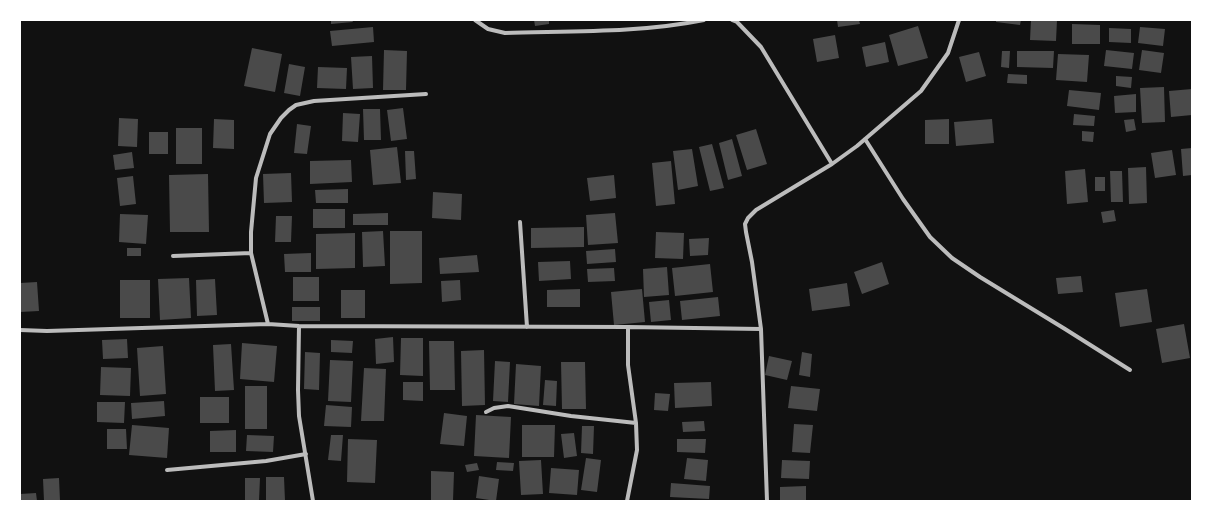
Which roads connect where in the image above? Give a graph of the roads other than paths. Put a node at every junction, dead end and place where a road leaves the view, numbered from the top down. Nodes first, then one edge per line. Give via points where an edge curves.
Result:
1 (475, 20) edge
2 (704, 20) edge
3 (732, 20) edge
4 (959, 20) edge
5 (426, 94) dead end
6 (865, 139) junction
7 (834, 163) junction
8 (520, 222) dead end
9 (251, 253) junction
10 (173, 256) dead end
11 (268, 324) junction
12 (299, 326) junction
13 (527, 327) junction
14 (628, 327) junction
15 (761, 329) junction
16 (20, 330) edge
17 (1130, 370) dead end
18 (486, 412) dead end
19 (636, 423) junction
20 (306, 454) junction
21 (167, 470) dead end
22 (313, 501) edge
23 (627, 501) edge
24 (767, 501) edge

1 - 2 street via 488,29 505,33 622,30
3 - 7 street via 761,47
4 - 6 street via 948,53 921,91
5 - 9 street via 314,101 296,105 288,110 270,134 256,178
6 - 7 street
6 - 17 street via 930,237 952,258
7 - 15 street via 756,210 745,224
8 - 13 street
9 - 10 street
9 - 11 street
11 - 12 street
11 - 16 street
12 - 13 street
12 - 20 street via 299,416
13 - 14 street
14 - 15 street
14 - 19 street via 628,365
15 - 24 street
18 - 19 street via 508,406
19 - 23 street via 637,450
20 - 21 street via 266,461
20 - 22 street

